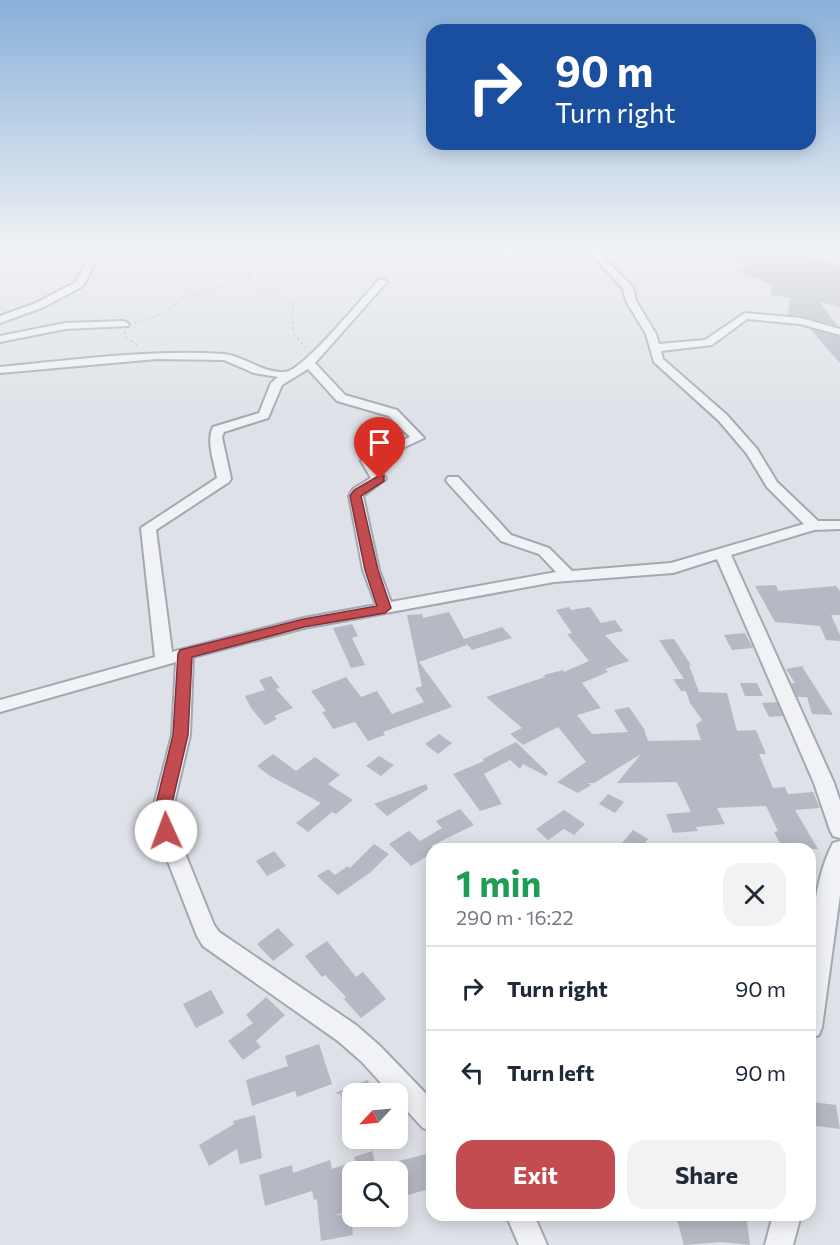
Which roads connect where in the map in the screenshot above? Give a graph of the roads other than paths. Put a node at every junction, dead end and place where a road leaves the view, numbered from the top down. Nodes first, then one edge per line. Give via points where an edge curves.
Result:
1 (37, 306) edge
2 (360, 306) edge
3 (634, 306) edge
4 (0, 320) edge
5 (124, 324) road end
6 (840, 332) edge
7 (0, 339) edge
8 (654, 348) junction
9 (312, 360) junction
10 (0, 370) edge
11 (290, 375) junction
12 (453, 480) dead end
13 (840, 525) edge
14 (814, 526) junction
15 (722, 552) junction
16 (568, 576) junction
17 (385, 608) junction
18 (174, 657) junction
19 (0, 706) edge
20 (840, 830) edge
21 (840, 849) edge
22 (816, 986) edge
23 (426, 1113) edge
24 (523, 1221) edge
25 (785, 1221) edge
26 (533, 1245) edge
27 (779, 1245) edge

1 - 4 street
2 - 9 street
3 - 8 street via 651,334
5 - 7 street via 65,326
6 - 8 street via 801,321 745,316 708,343
8 - 14 street via 658,360 723,418 752,452 772,484
9 - 11 street
9 - 17 street via 341,398 393,413 418,438 369,459 380,479 356,496 371,570
10 - 11 street via 158,356 226,357 258,371
11 - 18 street via 277,383 264,415 216,433 224,480 148,528
12 - 16 street via 506,538 544,551
13 - 14 street
14 - 15 street
15 - 16 street via 673,568
15 - 20 street via 824,783
16 - 17 street
17 - 18 street via 304,623
18 - 19 street
18 - 23 street via 181,735 162,812 205,929 211,939 347,1033
21 - 22 street via 831,882
24 - 26 street
25 - 27 street

